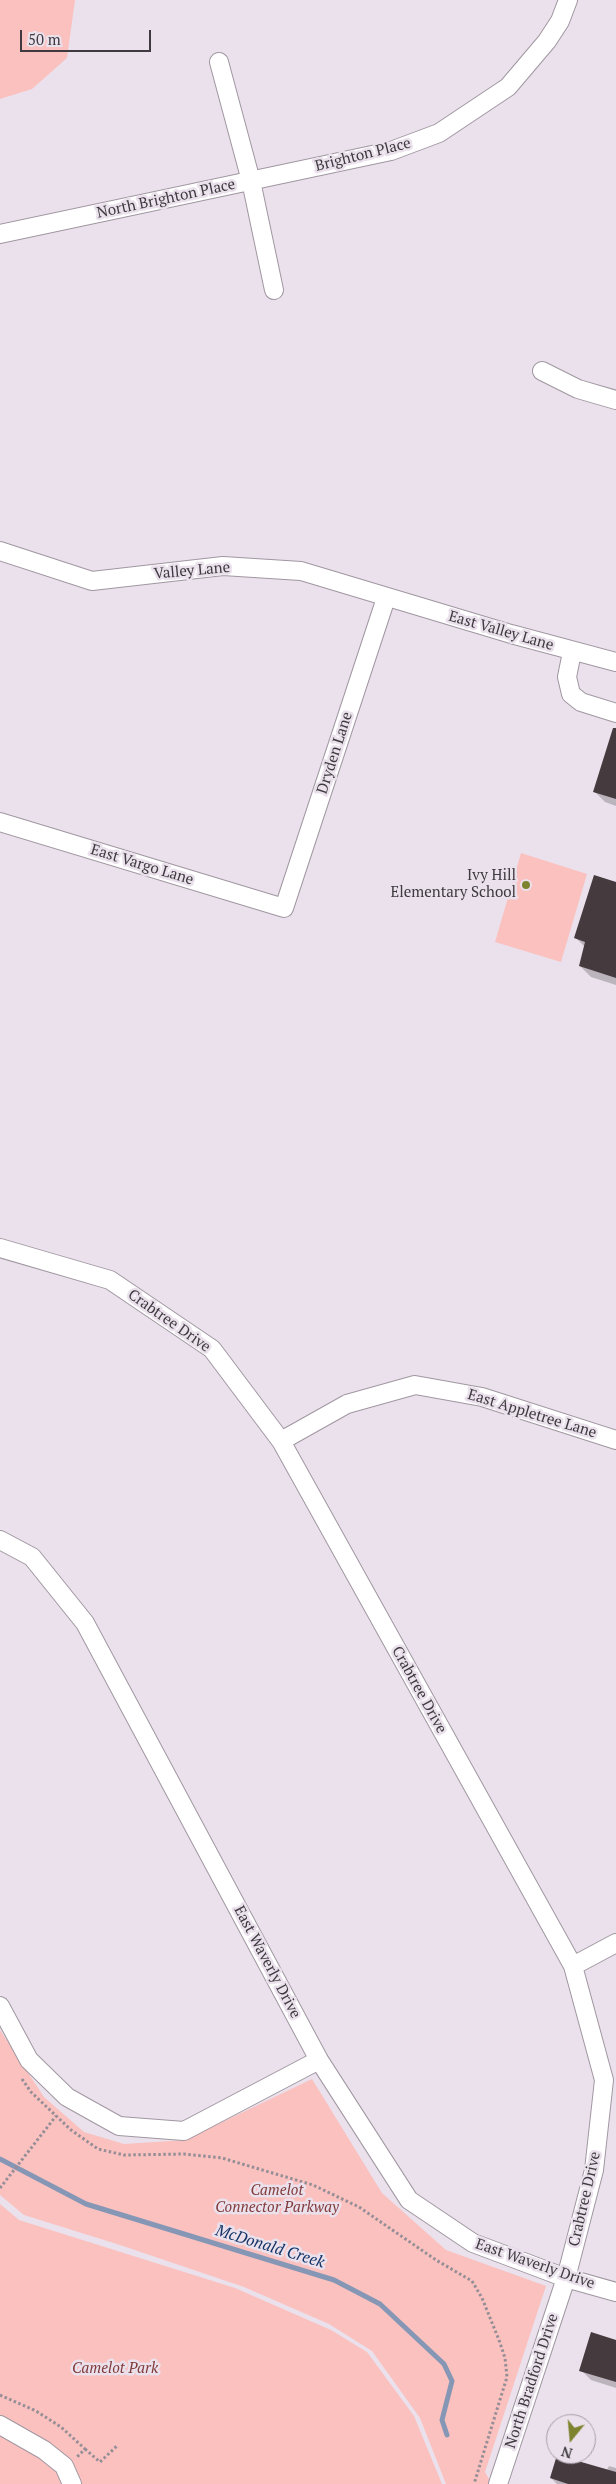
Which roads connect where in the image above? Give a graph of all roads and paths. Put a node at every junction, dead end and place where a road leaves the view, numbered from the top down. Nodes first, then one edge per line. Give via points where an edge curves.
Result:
1 (568, 0) edge
2 (219, 62) dead end
3 (251, 181) junction
4 (0, 234) edge
5 (274, 290) dead end
6 (542, 371) dead end
7 (616, 400) edge
8 (0, 551) edge
9 (386, 598) junction
10 (572, 652) junction
11 (616, 662) edge
12 (616, 713) edge
13 (0, 822) edge
14 (284, 908) joint
15 (0, 1248) edge
16 (616, 1440) edge
17 (281, 1442) junction
18 (0, 1540) edge
19 (616, 1943) edge
20 (572, 1966) junction
21 (0, 2006) edge
22 (319, 2060) junction
23 (20, 2076) dead end
24 (56, 2116) junction
25 (0, 2188) edge
26 (566, 2278) junction
27 (616, 2292) edge
28 (0, 2395) edge
29 (0, 2426) edge
30 (118, 2445) dead end
31 (85, 2449) junction
32 (78, 2464) dead end
33 (72, 2484) edge
34 (474, 2484) edge
35 (498, 2484) edge

1 - 3 street, Brighton Place via 547,41 508,87 439,133 391,151
2 - 3 street
3 - 4 street, North Brighton Place
3 - 5 street, North Brighton Place
6 - 7 street via 578,389
8 - 9 street, Valley Lane via 92,581 223,566 301,571
9 - 10 street, East Valley Lane
9 - 14 street, Dryden Lane
10 - 11 street, East Valley Lane
10 - 12 street via 567,677 571,694 581,702
13 - 14 street, East Vargo Lane
15 - 17 street, Crabtree Drive via 110,1280 212,1349
16 - 17 street, East Appletree Lane via 482,1397 415,1385 347,1404
17 - 20 street, Crabtree Drive
18 - 22 street, East Waverly Drive via 32,1557 85,1623
19 - 20 street
20 - 26 street, Crabtree Drive via 604,2080 594,2170
21 - 22 street via 29,2060 67,2097 119,2126 184,2131
22 - 26 street, East Waverly Drive via 409,2200 473,2244
23 - 24 path via 31,2092
24 - 25 path
24 - 34 path via 98,2149 124,2155 184,2154 222,2158 313,2185 359,2207 472,2282 500,2340 507,2377
26 - 27 street, East Waverly Drive
26 - 35 street, North Bradford Drive
28 - 31 path via 36,2411 61,2427
29 - 33 street via 44,2450 64,2466
30 - 31 path via 100,2462
31 - 32 path via 76,2458

